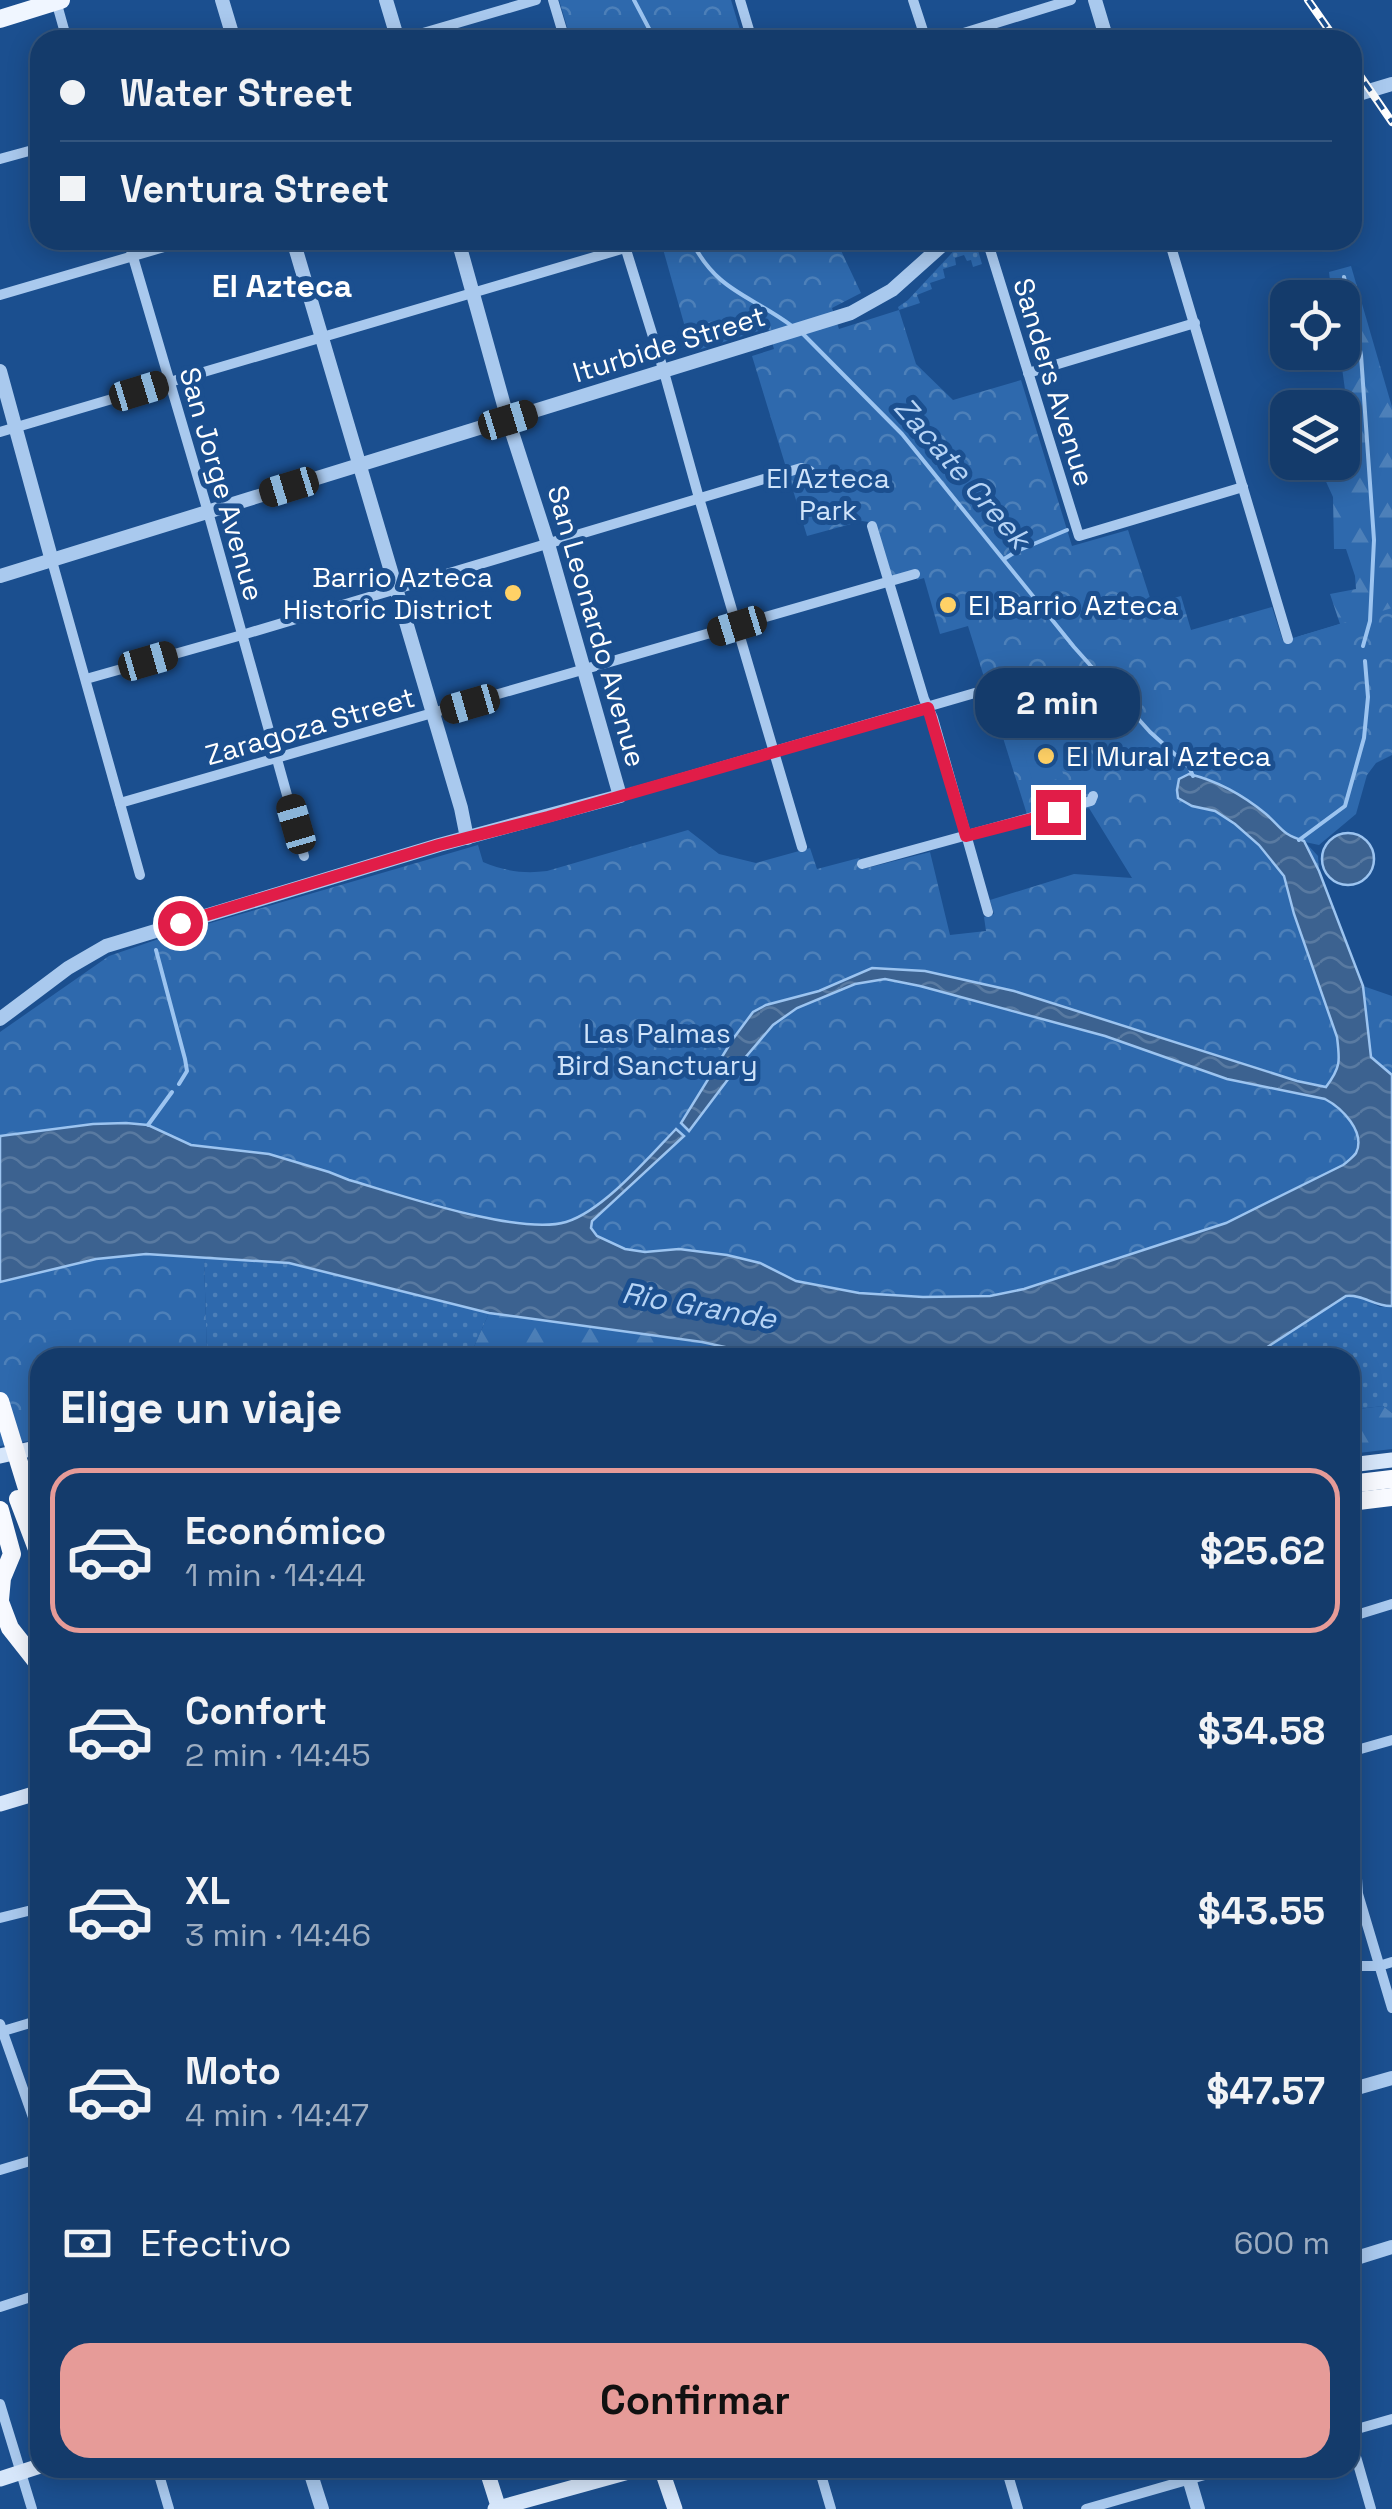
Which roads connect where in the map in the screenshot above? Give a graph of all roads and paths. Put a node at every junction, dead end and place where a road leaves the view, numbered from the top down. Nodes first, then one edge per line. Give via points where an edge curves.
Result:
1 (58, 0) edge
2 (222, 0) edge
3 (386, 0) edge
4 (536, 0) edge
5 (553, 0) edge
6 (740, 0) edge
7 (913, 0) edge
8 (1071, 0) edge
9 (1095, 0) edge
10 (0, 18) edge
11 (66, 30) edge
12 (231, 30) edge
13 (395, 30) edge
14 (432, 30) edge
15 (562, 30) edge
16 (749, 30) edge
17 (923, 30) edge
18 (974, 30) edge
19 (1104, 30) edge
20 (1392, 84) edge
21 (1362, 93) edge
22 (30, 151) edge
23 (0, 159) edge
24 (131, 250) edge
25 (154, 250) edge
26 (296, 250) edge
27 (461, 250) edge
28 (605, 250) edge
29 (626, 250) edge
30 (937, 250) edge
31 (989, 250) edge
32 (1172, 250) edge
33 (133, 256) junction
34 (474, 292) junction
35 (0, 295) edge
36 (1194, 322) junction
37 (322, 337) junction
38 (0, 372) edge
39 (664, 372) junction
40 (1028, 374) junction
41 (170, 382) junction
42 (508, 420) junction
43 (8, 430) edge
44 (360, 465) junction
45 (810, 471) dead end
46 (1243, 487) junction
47 (699, 498) junction
48 (208, 512) junction
49 (872, 526) dead end
50 (548, 544) junction
51 (52, 560) junction
52 (915, 574) dead end
53 (0, 576) edge
54 (889, 581) junction
55 (395, 588) junction
56 (737, 626) junction
57 (242, 635) junction
58 (1288, 639) dead end
59 (583, 671) junction
60 (86, 679) junction
61 (992, 688) dead end
62 (928, 708) junction
63 (432, 715) junction
64 (776, 750) junction
65 (278, 759) junction
66 (620, 796) junction
67 (1092, 798) dead end
68 (120, 804) junction
69 (966, 836) junction
70 (466, 838) junction
71 (802, 847) dead end
72 (304, 856) dead end
73 (862, 864) dead end
74 (140, 874) dead end
75 (988, 912) dead end
76 (0, 1019) edge
77 (0, 1401) edge
78 (0, 1442) edge
79 (30, 1449) edge
80 (0, 1456) edge
81 (1392, 1460) edge
82 (1360, 1464) edge
83 (1392, 1478) edge
84 (1360, 1483) edge
85 (23, 1497) junction
86 (1392, 1497) edge
87 (1360, 1505) edge
88 (30, 1509) edge
89 (0, 1510) edge
90 (30, 1522) edge
91 (0, 1601) edge
92 (1392, 1604) edge
93 (1360, 1614) edge
94 (30, 1653) edge
95 (1392, 1740) edge
96 (1360, 1749) edge
97 (30, 1795) edge
98 (0, 1804) edge
99 (1360, 1901) edge
100 (30, 1910) edge
101 (0, 1918) edge
102 (1392, 1962) edge
103 (1360, 1966) edge
104 (1379, 1966) junction
105 (1392, 2008) edge
106 (30, 2022) edge
107 (1, 2029) edge
108 (1392, 2078) edge
109 (1360, 2087) edge
110 (30, 2109) edge
111 (30, 2161) edge
112 (0, 2170) edge
113 (1392, 2248) edge
114 (1360, 2257) edge
115 (30, 2297) edge
116 (0, 2307) edge
117 (0, 2404) edge
118 (1392, 2419) edge
119 (1360, 2430) edge
120 (30, 2470) edge
121 (1360, 2470) edge
122 (21, 2473) junction
123 (160, 2478) edge
124 (312, 2478) edge
125 (489, 2478) edge
126 (608, 2478) edge
127 (664, 2478) edge
128 (822, 2478) edge
129 (1009, 2478) edge
130 (1174, 2478) edge
131 (1189, 2478) edge
132 (0, 2479) edge
133 (32, 2509) edge
134 (169, 2509) edge
135 (322, 2509) edge
136 (498, 2509) edge
137 (675, 2509) edge
138 (831, 2509) edge
139 (1018, 2509) edge
140 (1086, 2509) edge
141 (1198, 2509) edge
142 (1371, 2509) edge

1 - 10 main road
1 - 11 street
2 - 12 street
3 - 13 street
4 - 14 street
5 - 15 street
6 - 16 street
7 - 17 street
8 - 18 street
9 - 19 street
20 - 21 street
22 - 23 street
24 - 33 street, San Jorge Avenue
25 - 33 street
26 - 37 street
27 - 34 street, San Leonardo Avenue
28 - 34 street
29 - 39 street
30 - 39 street, Iturbide Street via 865,307
31 - 40 street, Sanders Avenue
32 - 36 street
33 - 35 street
33 - 41 street, San Jorge Avenue
34 - 37 street
34 - 42 street, San Leonardo Avenue
36 - 40 street
36 - 46 street
37 - 41 street
37 - 44 street
38 - 43 street
39 - 42 street, Iturbide Street
39 - 47 street
40 - 46 street, Sanders Avenue via 1078,536
41 - 43 street
41 - 48 street, San Jorge Avenue
42 - 44 street, Iturbide Street
42 - 50 street, San Leonardo Avenue
43 - 51 street
44 - 48 street, Iturbide Street
44 - 55 street
45 - 47 street via 801,468
46 - 58 street
47 - 50 street
47 - 56 street
48 - 51 street, Iturbide Street
48 - 57 street, San Jorge Avenue
49 - 54 street
50 - 55 street
50 - 59 street, San Leonardo Avenue
51 - 53 street, Iturbide Street
51 - 60 street
52 - 54 street, Zaragoza Street
54 - 56 street, Zaragoza Street
54 - 62 street
55 - 57 street
55 - 63 street
56 - 59 street, Zaragoza Street
56 - 64 street
57 - 60 street
57 - 65 street, San Jorge Avenue
59 - 63 street, Zaragoza Street
59 - 66 street, San Leonardo Avenue
60 - 68 street
61 - 62 street
62 - 64 street
62 - 69 street
63 - 65 street, Zaragoza Street
63 - 70 street
64 - 66 street
64 - 71 street
65 - 68 street, Zaragoza Street
65 - 72 street, San Jorge Avenue
66 - 70 street
67 - 69 street
68 - 74 street
69 - 73 street
69 - 75 street
70 - 76 street via 106,946
77 - 85 highway, bridge
78 - 85 highway
79 - 80 main road
81 - 82 main road
83 - 84 highway
85 - 88 highway
85 - 90 highway
86 - 87 highway
89 - 91 highway via 12,1554
91 - 94 highway
92 - 93 street
95 - 96 street
97 - 98 main road
99 - 104 street
100 - 101 street
102 - 104 street
103 - 104 street
104 - 105 street
106 - 107 street
107 - 110 street
108 - 109 street
111 - 112 street
113 - 114 street
115 - 116 street
117 - 122 street
118 - 119 street
120 - 122 main road
121 - 142 street
122 - 132 main road
122 - 133 street
123 - 134 street
124 - 135 street
125 - 136 main road
126 - 136 main road
127 - 137 main road
128 - 138 street
129 - 139 street
130 - 140 street
131 - 141 street

